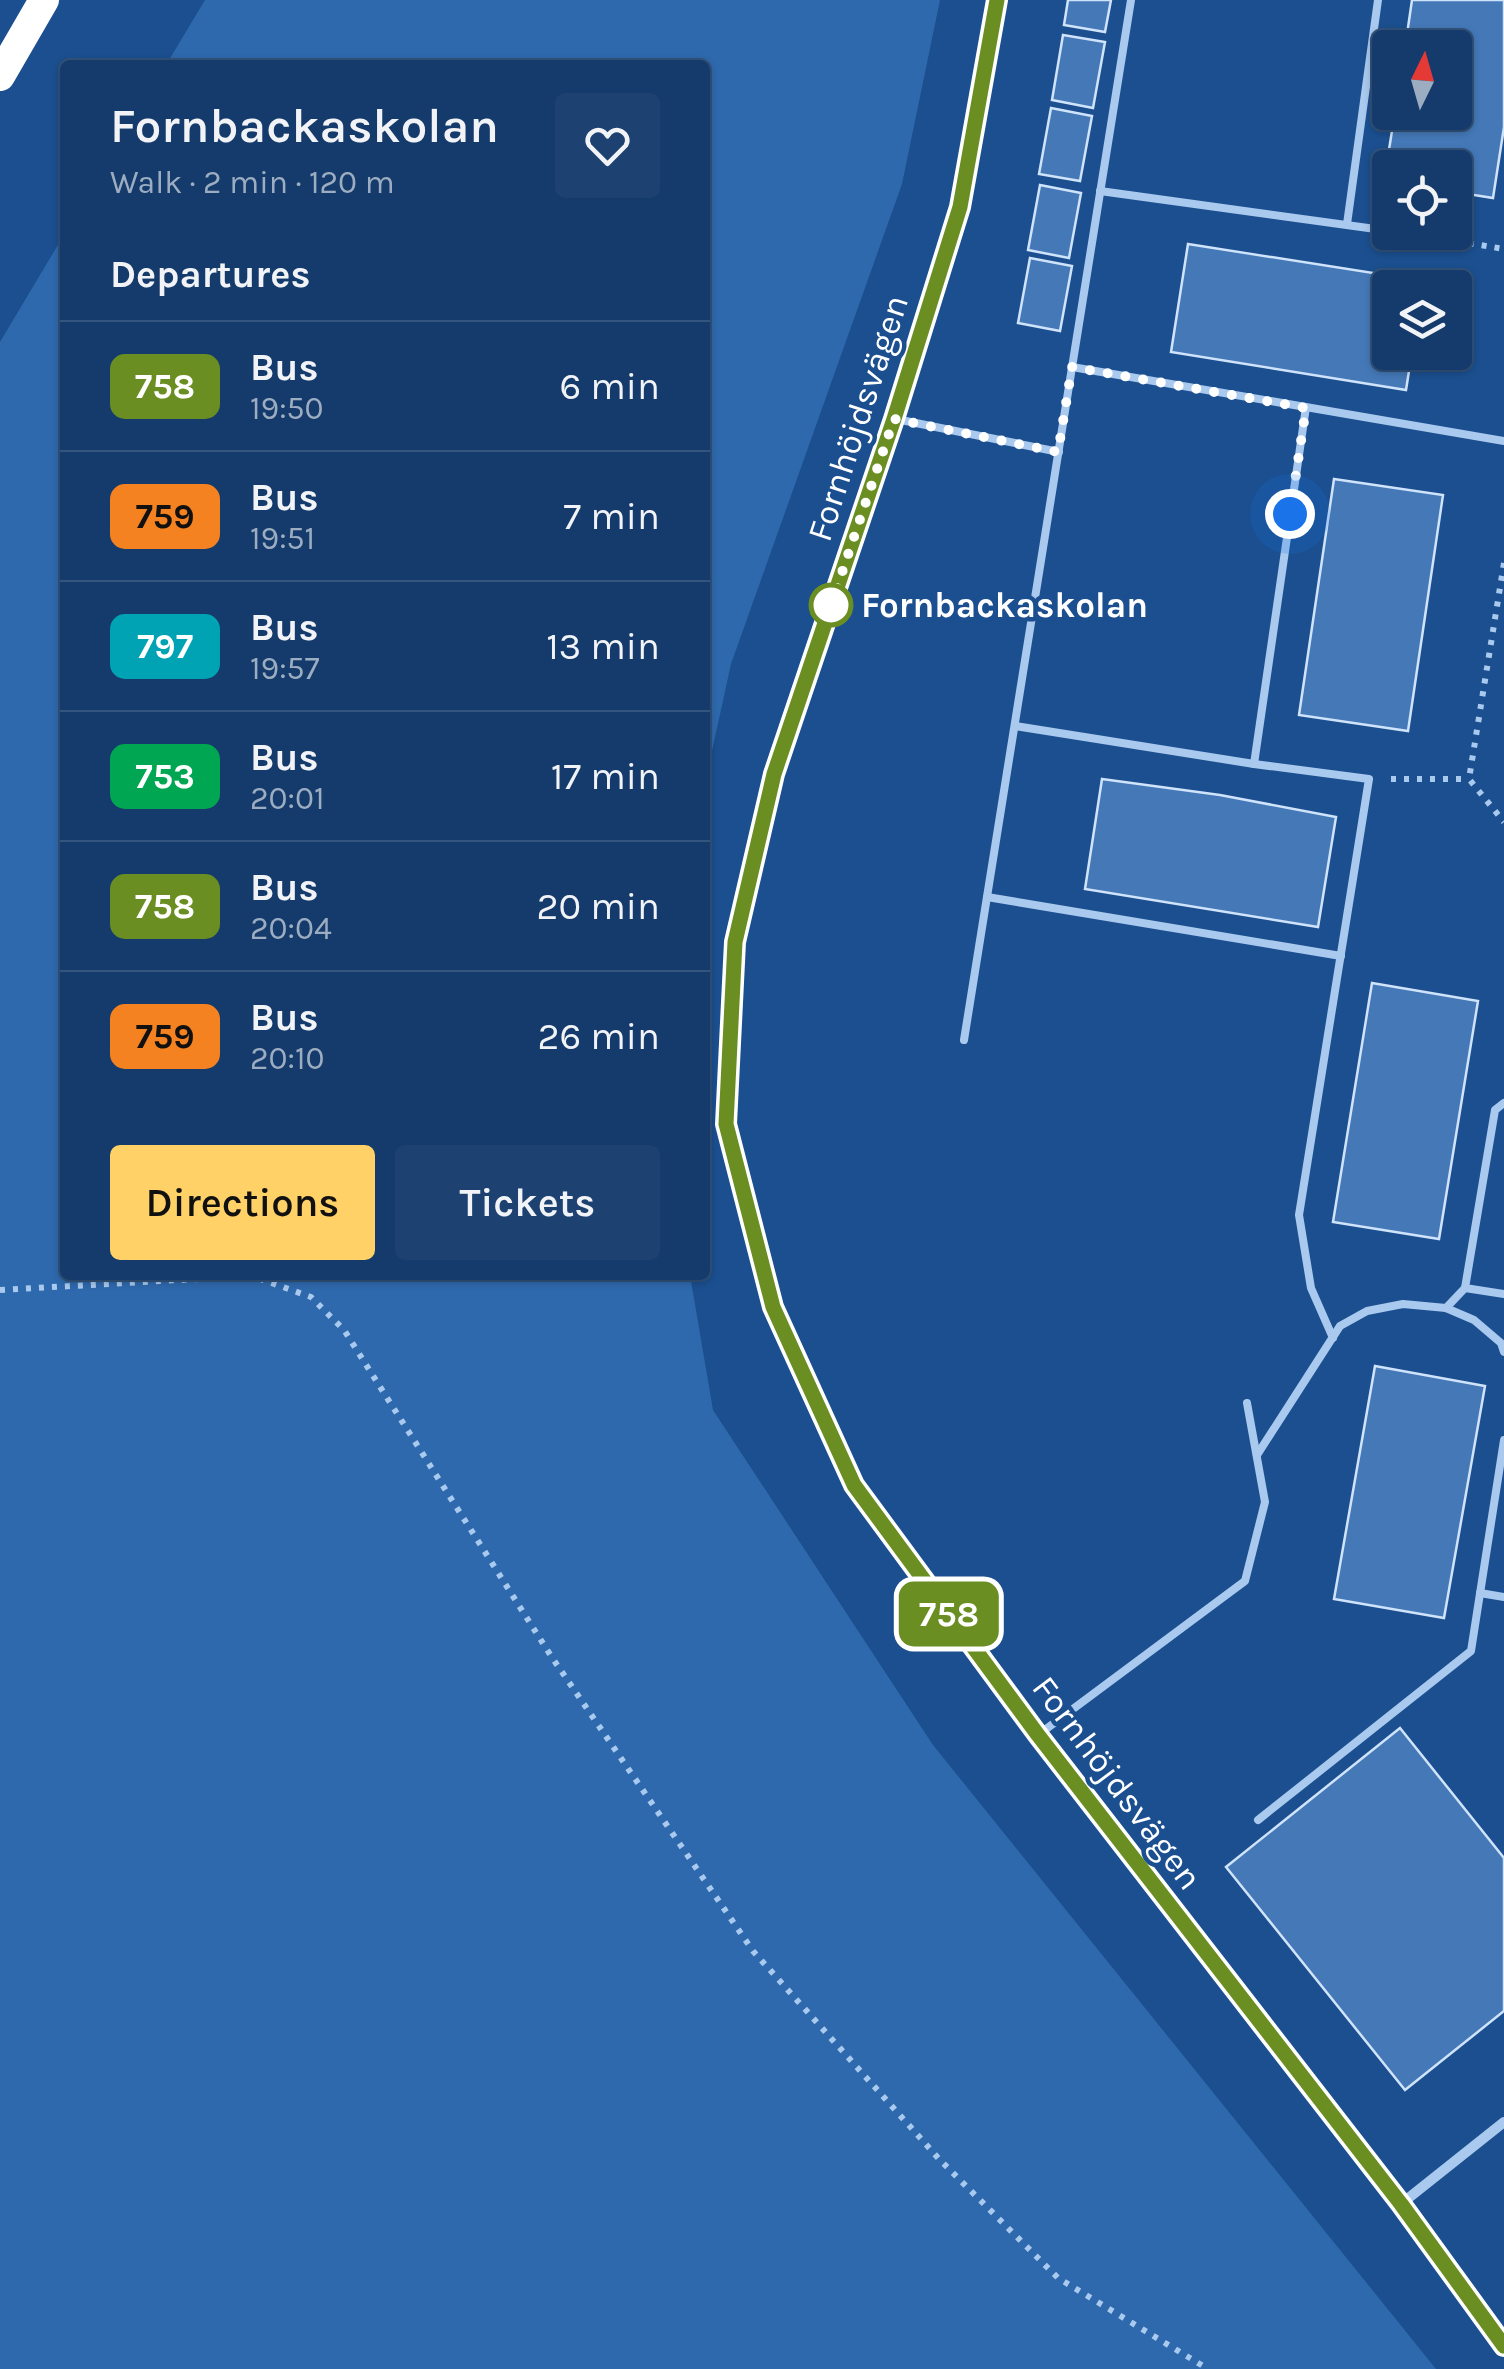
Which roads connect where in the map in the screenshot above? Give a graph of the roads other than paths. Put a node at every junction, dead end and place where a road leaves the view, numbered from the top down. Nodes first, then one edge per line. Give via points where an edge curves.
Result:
1 (44, 0) edge
2 (997, 0) edge
3 (1131, 0) edge
4 (1378, 0) edge
5 (0, 76) edge
6 (1100, 192) junction
7 (1346, 224) junction
8 (1372, 228) edge
9 (1072, 367) junction
10 (1306, 408) junction
11 (894, 419) junction
12 (1504, 441) edge
13 (1058, 452) junction
14 (1015, 726) junction
15 (1254, 764) junction
16 (987, 897) junction
17 (1341, 956) junction
18 (964, 1040) dead end
19 (1504, 1103) edge
20 (1465, 1288) junction
21 (1504, 1294) edge
22 (1446, 1308) junction
23 (1332, 1338) junction
24 (1504, 1352) edge
25 (1247, 1403) dead end
26 (1504, 1440) edge
27 (1256, 1456) junction
28 (1480, 1593) junction
29 (1504, 1596) edge
30 (1038, 1735) junction
31 (1258, 1820) dead end
32 (1504, 2122) edge
33 (1401, 2204) junction
34 (1504, 2346) edge

1 - 5 highway
2 - 11 street, Fornhöjdsvägen via 960,207
3 - 6 lane
4 - 7 lane
6 - 7 lane
6 - 9 lane
7 - 8 lane
9 - 10 lane
9 - 13 lane
10 - 12 lane
10 - 15 lane
11 - 13 lane
11 - 30 street, Fornhöjdsvägen via 770,793 735,942 726,1124 773,1307 854,1485
13 - 14 lane
14 - 15 lane
14 - 16 lane
15 - 17 lane via 1369,779
16 - 17 lane
16 - 18 lane
17 - 23 lane via 1299,1214 1311,1288
19 - 20 lane via 1495,1110
20 - 21 lane
20 - 22 lane
22 - 23 lane via 1402,1304 1366,1311
22 - 24 lane via 1474,1320
23 - 27 lane
25 - 27 lane
26 - 28 lane
27 - 30 lane via 1265,1502 1245,1582
28 - 29 lane
28 - 31 lane via 1471,1652
30 - 33 street, Fornhöjdsvägen
32 - 33 street
33 - 34 street, Fornhöjdsvägen

